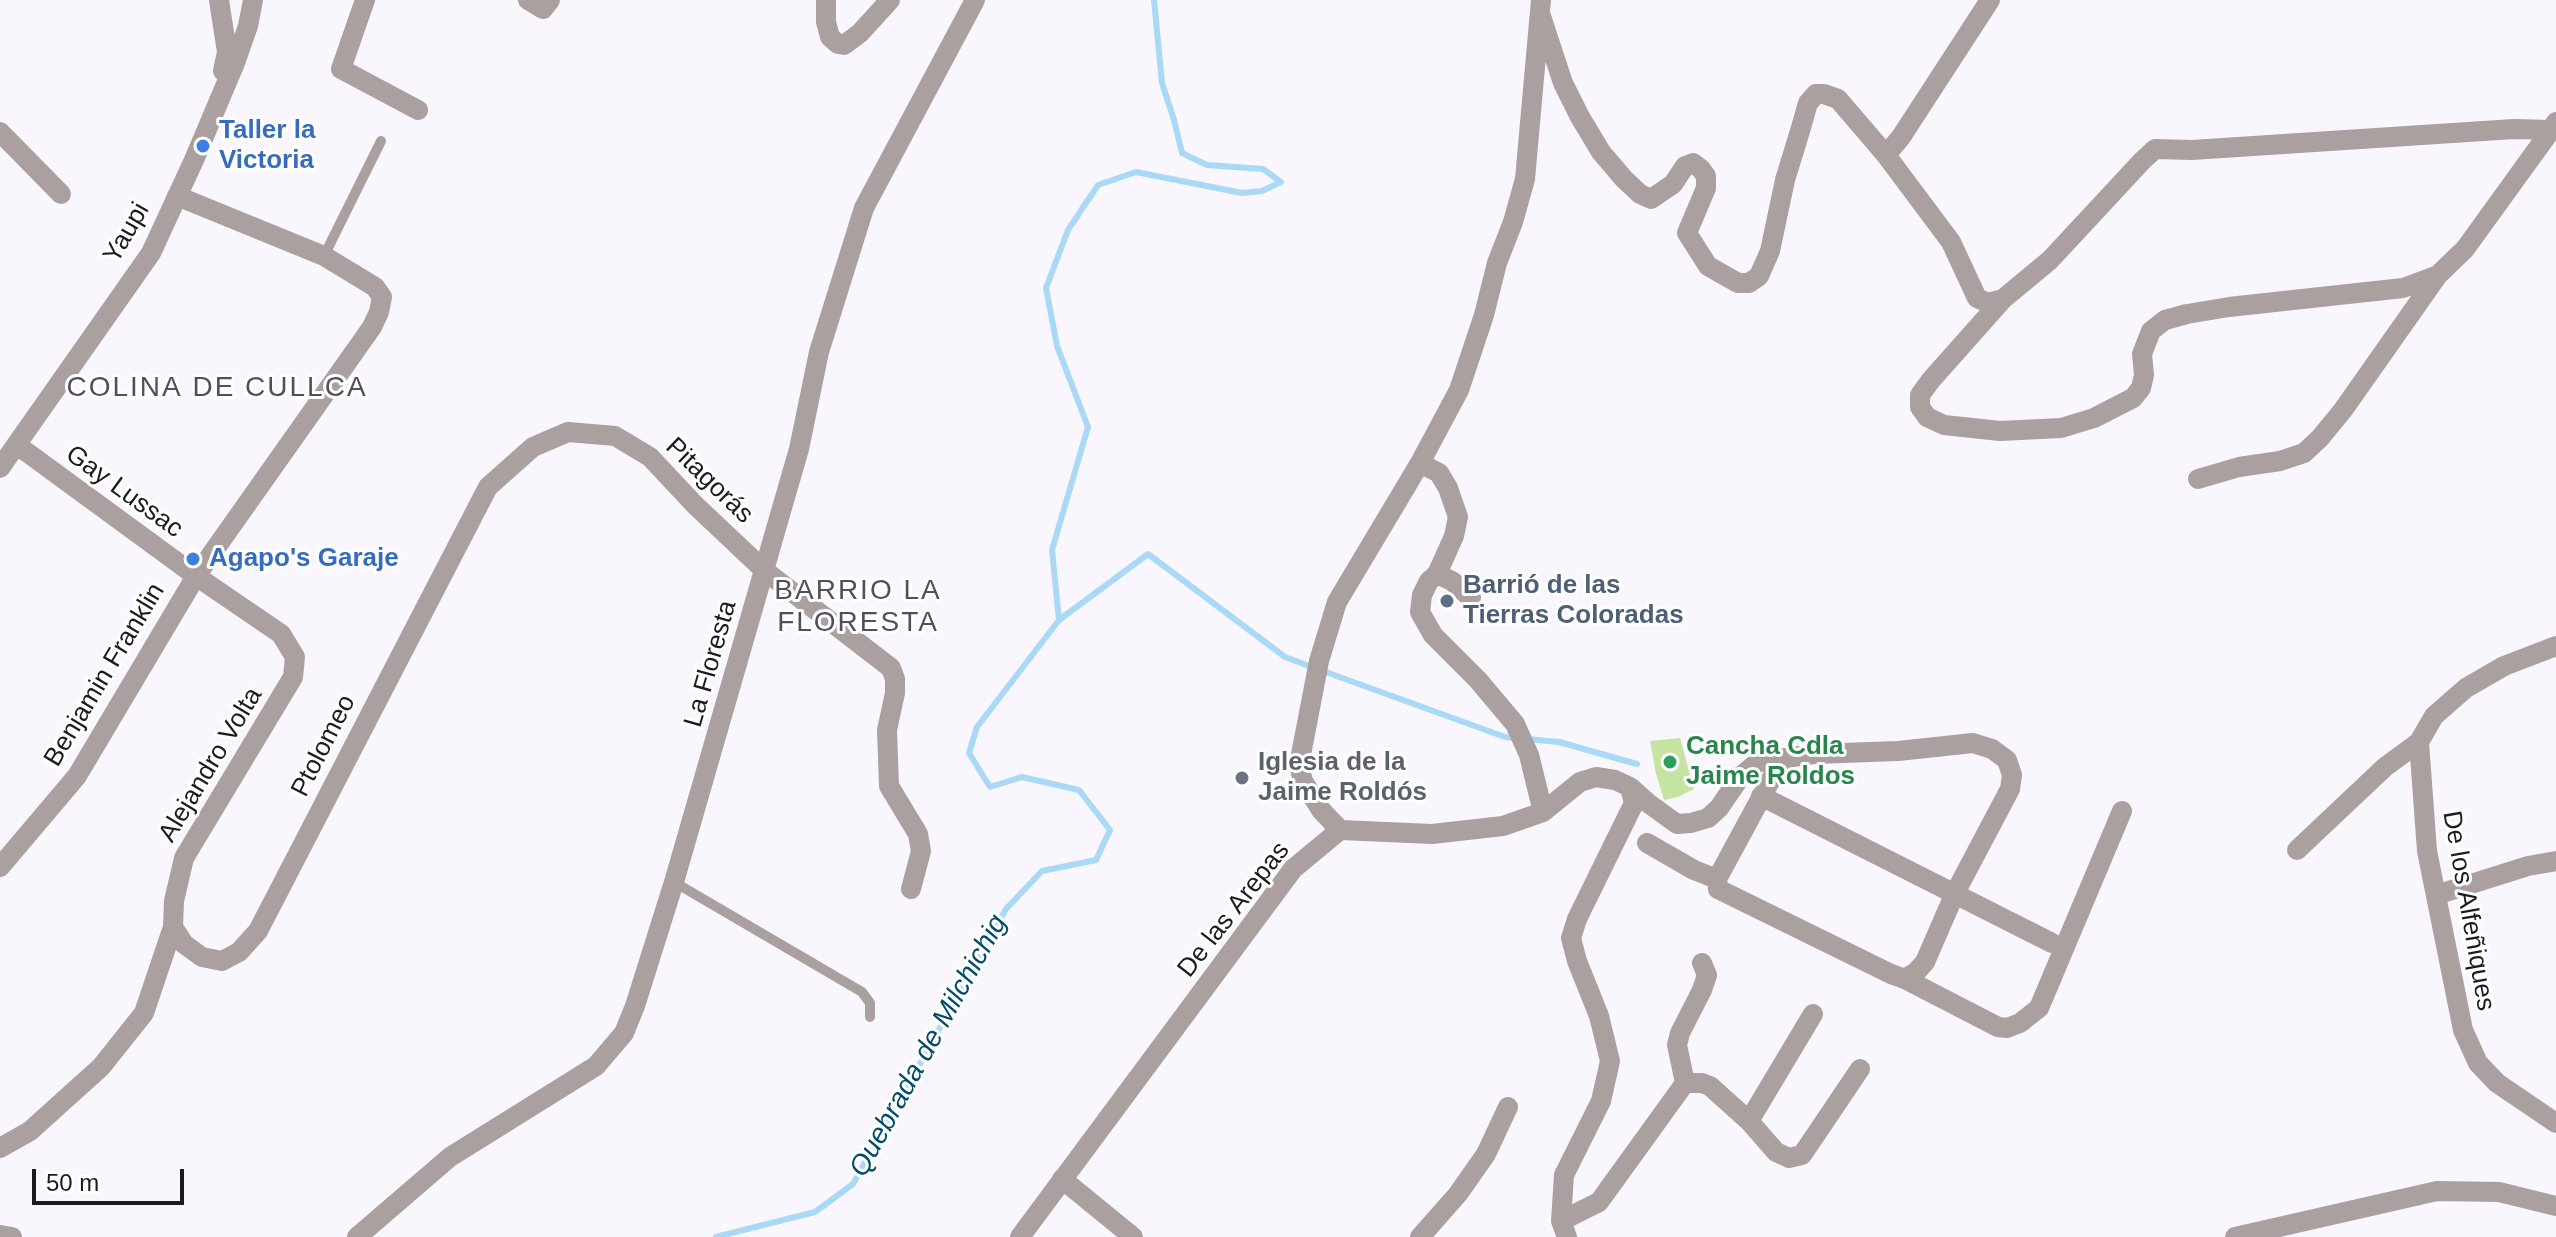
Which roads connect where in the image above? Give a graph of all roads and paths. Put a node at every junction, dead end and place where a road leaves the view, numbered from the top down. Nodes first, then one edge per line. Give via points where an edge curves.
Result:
1 (219, 0) edge
2 (253, 0) edge
3 (365, 0) edge
4 (528, 0) edge
5 (550, 0) edge
6 (826, 0) edge
7 (890, 0) edge
8 (975, 0) edge
9 (1990, 0) edge
10 (1541, 8) edge
11 (418, 110) dead end
12 (212, 119) junction
13 (2553, 126) edge
14 (0, 132) edge
15 (381, 141) dead end
16 (1886, 155) junction
17 (61, 194) dead end
18 (177, 196) junction
19 (324, 256) junction
20 (2438, 275) junction
21 (2003, 299) junction
22 (17, 445) junction
23 (1420, 463) junction
24 (0, 468) edge
25 (2198, 479) dead end
26 (488, 487) joint
27 (765, 571) junction
28 (1437, 574) junction
29 (196, 576) junction
30 (1471, 598) dead end
31 (281, 634) joint
32 (2556, 646) edge
33 (2419, 742) junction
34 (1782, 759) junction
35 (1630, 787) junction
36 (1761, 796) junction
37 (2122, 811) dead end
38 (1543, 812) junction
39 (1340, 830) junction
40 (1647, 843) dead end
41 (2297, 850) dead end
42 (2556, 861) edge
43 (0, 867) edge
44 (1717, 879) junction
45 (674, 882) junction
46 (911, 889) dead end
47 (1955, 893) junction
48 (2436, 895) junction
49 (173, 927) junction
50 (2052, 943) dead end
51 (1702, 963) dead end
52 (1905, 979) junction
53 (1813, 1014) dead end
54 (870, 1017) dead end
55 (1860, 1069) dead end
56 (1685, 1083) junction
57 (1508, 1107) dead end
58 (1749, 1121) junction
59 (2556, 1123) edge
60 (0, 1148) edge
61 (1062, 1179) junction
62 (2556, 1206) edge
63 (1564, 1229) edge
64 (0, 1235) edge
65 (1421, 1236) edge
66 (12, 1237) edge
67 (357, 1237) edge
68 (1020, 1237) edge
69 (1133, 1237) edge
70 (2235, 1237) edge

1 - 12 street via 227,52
2 - 12 street, Yaupi
3 - 11 street via 341,69
4 - 5 street via 543,9
6 - 7 street via 830,37 844,45
8 - 27 street, La Floresta via 864,208 819,352
9 - 16 street
10 - 16 street via 1563,83 1601,152 1624,179 1651,199 1673,184 1685,166 1693,163 1706,176 1687,233 1708,266 1727,279 1749,283 1759,276 1808,103 1816,94 1838,99
10 - 23 street via 1525,179 1459,390
12 - 18 street, Yaupi
13 - 20 street via 2465,249
13 - 21 street via 2155,149 2050,260
14 - 17 street
15 - 19 lane
16 - 21 street via 1951,242 1977,298 1988,303
18 - 19 street, Benjamin Franklin
18 - 22 street, Yaupi via 151,253
19 - 29 street, Benjamin Franklin via 375,287 382,297 379,312
20 - 21 street via 2403,288 2229,307 2165,320 2151,331 2142,354 2141,388 2133,398 2061,428 2000,431 1944,425 1927,417 1920,407 1925,387
20 - 25 street via 2350,400 2304,453
22 - 24 street, Yaupi
22 - 29 street, Gay Lussac
23 - 28 street via 1439,473 1458,517
23 - 39 street via 1337,602 1318,669 1299,765 1309,791
26 - 27 street, Pitagorás via 533,447 568,432 615,436 650,457
26 - 49 street, Ptolomeo via 258,931 222,961 202,957
27 - 45 street, La Floresta
27 - 46 street, Pitagorás via 891,668 895,693 887,730 889,786 918,834 921,851
28 - 30 street
28 - 38 street via 1422,595 1424,623 1515,724
29 - 31 street, Gay Lussac
29 - 43 street, Benjamin Franklin via 77,776
31 - 49 street, Alejandro Volta via 295,657 293,677 184,858
32 - 33 street via 2466,688 2434,716
33 - 41 street
33 - 48 street, De los Alfeñiques via 2427,851
34 - 35 street via 1758,762 1719,808 1691,823 1677,824
34 - 36 street
34 - 47 street via 1973,743 2007,760 2010,789
35 - 38 street via 1596,777 1580,782
35 - 63 street via 1634,803 1571,938 1610,1061 1601,1101 1564,1175
36 - 44 street
36 - 47 street
37 - 52 street via 2039,1008 2020,1023 1998,1027
38 - 39 street via 1503,826 1432,834
39 - 61 street, De las Arepas via 1293,869
40 - 44 street
42 - 48 street
44 - 52 street via 1718,889 1726,894
45 - 54 lane via 862,992 870,1003
45 - 67 street, La Floresta via 624,1033 596,1066 450,1157
47 - 50 street
47 - 52 street via 1925,962
48 - 59 street, De los Alfeñiques via 2463,1030 2478,1063 2497,1083
49 - 60 street, Alejandro Volta via 144,1013 101,1067 30,1131
51 - 56 street via 1707,975 1677,1045
53 - 58 street
55 - 58 street via 1802,1155 1789,1158 1776,1152
56 - 58 street via 1710,1086
56 - 63 street via 1599,1202
57 - 65 street via 1486,1154
61 - 68 street, De las Arepas
61 - 69 street
62 - 70 street via 2499,1192 2437,1191
64 - 66 street

